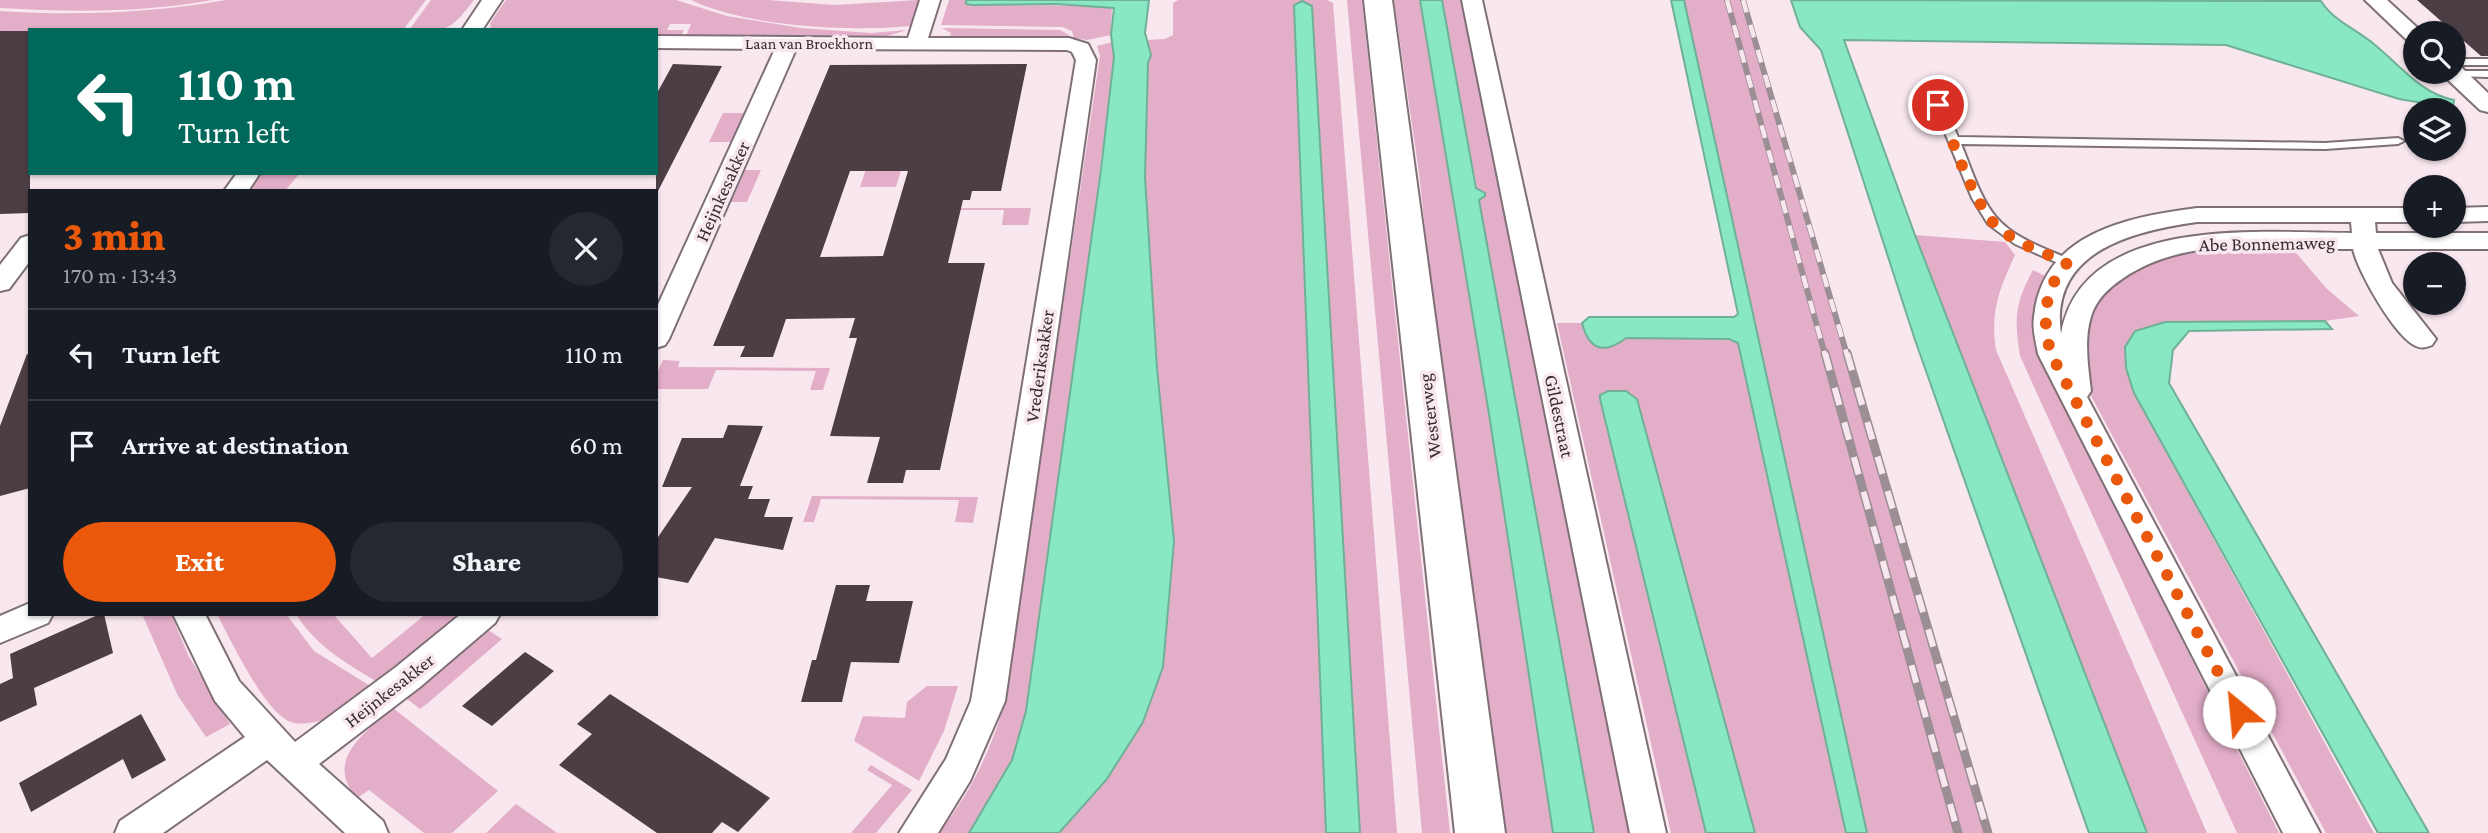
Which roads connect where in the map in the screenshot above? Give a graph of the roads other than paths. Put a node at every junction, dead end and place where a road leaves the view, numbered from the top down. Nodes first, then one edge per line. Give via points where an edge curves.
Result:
1 (492, 0) edge
2 (930, 0) edge
3 (1378, 0) edge
4 (1472, 0) edge
5 (2375, 0) edge
6 (2403, 26) edge
7 (473, 28) edge
8 (658, 42) edge
9 (788, 43) junction
10 (916, 44) junction
11 (2488, 64) edge
12 (2466, 67) edge
13 (2466, 71) edge
14 (2488, 74) edge
15 (2466, 81) edge
16 (1931, 87) dead end
17 (2488, 104) edge
18 (1953, 140) junction
19 (2398, 141) dead end
20 (2488, 214) edge
21 (2466, 215) edge
22 (2403, 218) edge
23 (2363, 228) junction
24 (2488, 241) edge
25 (28, 246) edge
26 (2067, 263) junction
27 (0, 284) edge
28 (658, 335) edge
29 (2423, 339) dead end
30 (2078, 405) junction
31 (32, 616) edge
32 (190, 616) edge
33 (482, 616) edge
34 (0, 629) edge
35 (281, 752) junction
36 (133, 833) edge
37 (370, 833) edge
38 (918, 833) edge
39 (1480, 833) edge
40 (1648, 833) edge
41 (2302, 833) edge

1 - 7 street
2 - 10 street
3 - 39 main road, Westerweg
4 - 40 street, Gildestraat
5 - 6 street
8 - 9 street, Laan van Broekhorn
9 - 10 street, Laan van Broekhorn
9 - 28 street, Heijnkesakker
10 - 38 street, Vrederiksakker via 1069,44 1081,48 1086,60 988,701 971,748
11 - 12 lane
13 - 14 lane
15 - 17 street
16 - 18 lane
18 - 19 lane via 2325,146
18 - 26 lane via 1992,221 2019,241
20 - 21 street
22 - 23 street, Abe Bonnemaweg
23 - 24 street, Abe Bonnemaweg
23 - 26 street, Abe Bonnemaweg via 2197,215 2162,218 2126,227
23 - 29 street via 2367,262 2379,287
23 - 30 street, Abe Bonnemaweg via 2201,242 2137,259 2107,278 2085,301 2074,328
25 - 27 street
26 - 30 street, Abe Bonnemaweg via 2057,273 2046,299 2044,329 2051,354
30 - 41 street, Abe Bonnemaweg
31 - 34 street
32 - 35 street via 227,691
33 - 35 street, Heijnkesakker via 408,677
35 - 36 street
35 - 37 street

